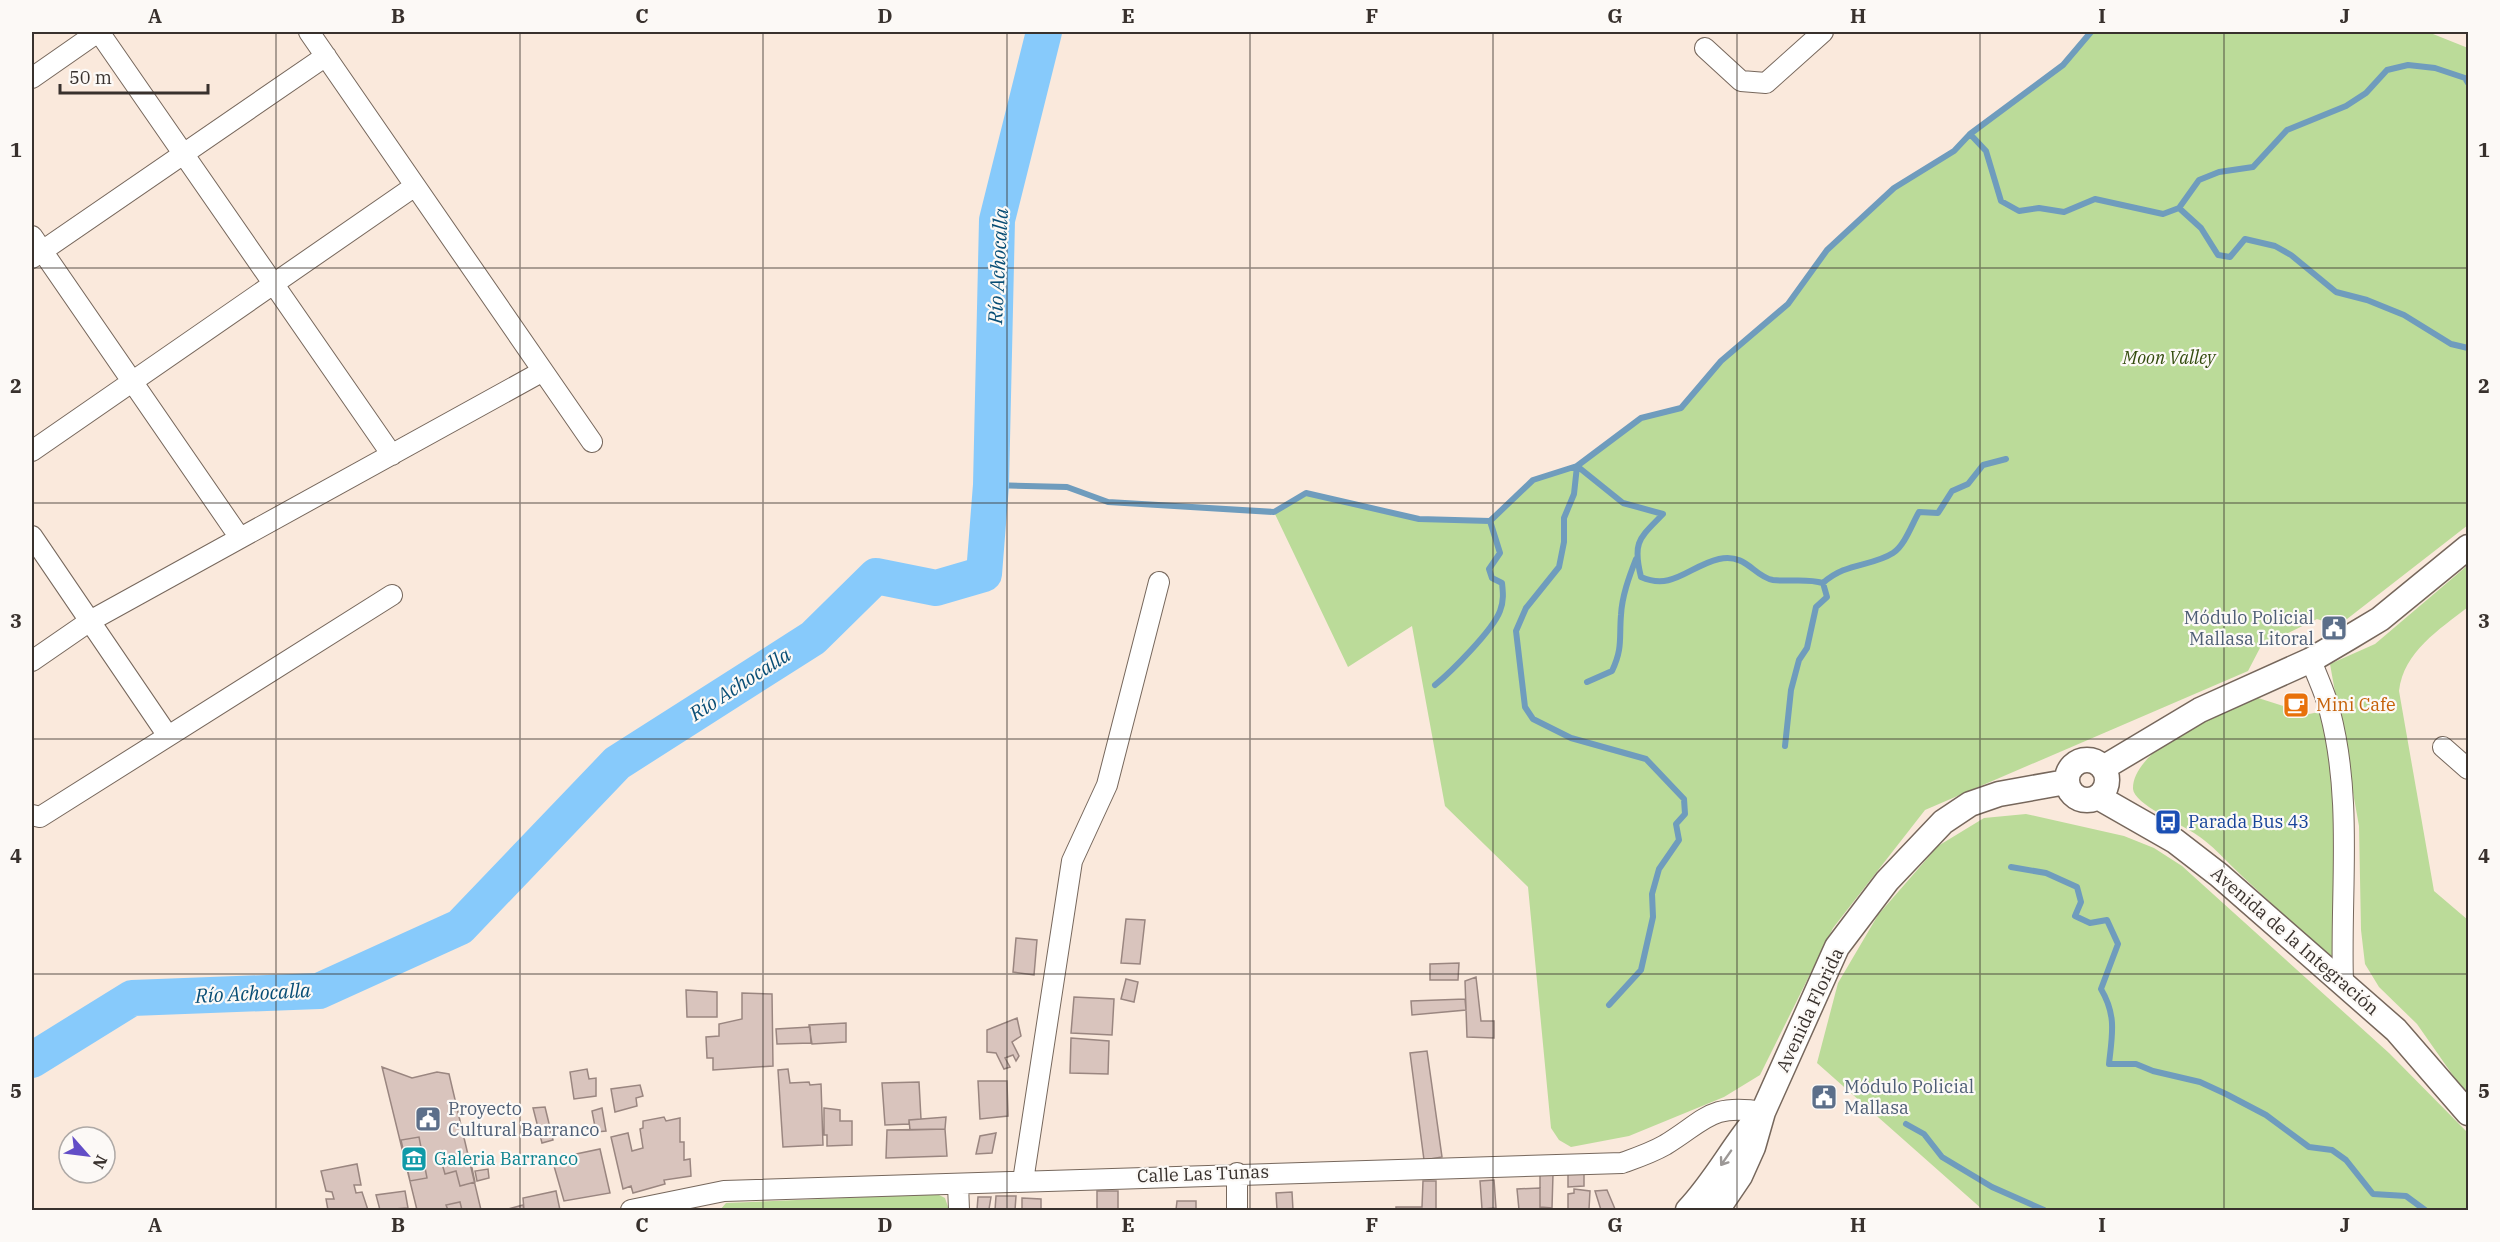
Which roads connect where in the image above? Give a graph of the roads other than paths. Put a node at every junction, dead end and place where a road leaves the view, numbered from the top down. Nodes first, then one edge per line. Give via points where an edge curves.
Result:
1 (98, 32) edge
2 (309, 32) edge
3 (1823, 32) edge
4 (1705, 48) dead end
5 (326, 56) junction
6 (32, 78) edge
7 (183, 154) junction
8 (415, 186) junction
9 (35, 248) edge
10 (273, 284) junction
11 (543, 371) junction
12 (132, 381) junction
13 (592, 442) dead end
14 (32, 450) edge
15 (392, 455) junction
16 (32, 536) edge
17 (240, 538) junction
18 (2469, 547) edge
19 (1159, 582) dead end
20 (392, 595) dead end
21 (90, 621) junction
22 (2311, 660) junction
23 (32, 661) edge
24 (168, 736) junction
25 (2443, 747) dead end
26 (2103, 768) junction
27 (2469, 769) edge
28 (2066, 782) junction
29 (2098, 797) junction
30 (32, 814) edge
31 (2343, 983) junction
32 (1763, 1112) junction
33 (2469, 1113) edge
34 (1237, 1173) junction
35 (1023, 1181) junction
36 (958, 1184) junction
37 (704, 1202) edge
38 (631, 1210) edge
39 (959, 1210) edge
40 (1237, 1210) edge
41 (1688, 1210) edge
42 (1717, 1210) edge

1 - 6 street
1 - 7 street
2 - 5 street
3 - 4 street via 1766,83 1741,81
5 - 7 street
5 - 8 street
7 - 9 street
7 - 10 street
8 - 10 street
8 - 11 street
9 - 12 street
10 - 12 street
10 - 15 street
11 - 13 street
11 - 15 street
12 - 14 street
12 - 17 street
15 - 17 street
16 - 21 street
17 - 21 street
18 - 22 main road via 2380,619
19 - 35 street via 1107,785 1072,861
20 - 24 street
21 - 23 street
21 - 24 street
22 - 26 main road via 2200,710
22 - 31 street via 2330,711 2341,771
24 - 30 street via 40,817
25 - 27 street
26 - 28 main road via 2094,761 2080,760 2070,769
26 - 29 main road via 2106,786
28 - 29 main road via 2078,799
28 - 32 main road, Avenida Florida via 1999,794 1970,804 1919,845 1837,947
29 - 31 main road, Avenida de la Integración via 2175,841
31 - 33 main road, Avenida de la Integración via 2397,1030
32 - 34 street, Calle Las Tunas via 1736,1107 1711,1113 1665,1145 1622,1163
32 -> 41 main road, Avenida Florida
32 - 42 main road, Avenida Florida via 1740,1176
34 - 35 street, Calle Las Tunas
34 - 40 street
35 - 36 street, Calle Las Tunas
36 - 37 street, Calle Las Tunas via 724,1191
36 - 39 street
37 - 38 street, Calle Las Tunas

